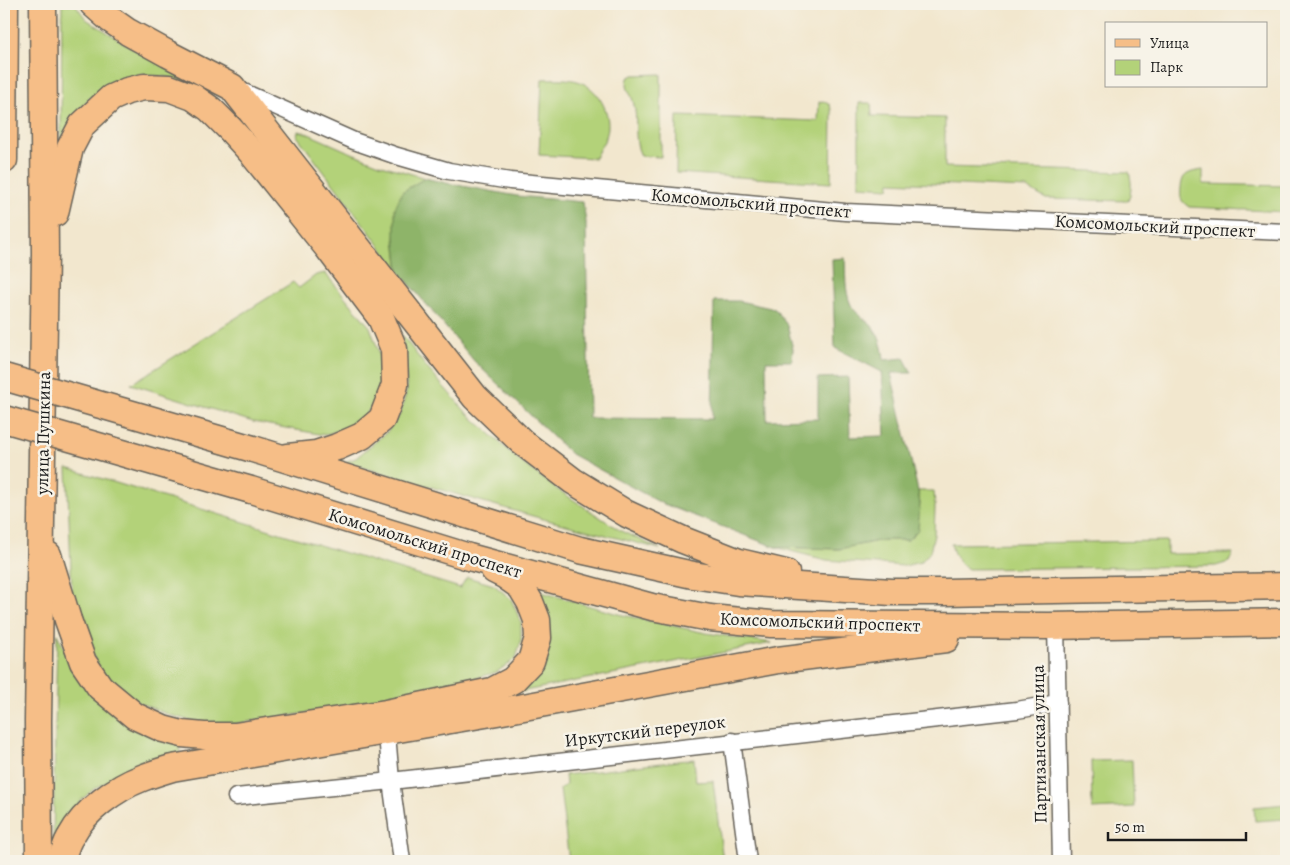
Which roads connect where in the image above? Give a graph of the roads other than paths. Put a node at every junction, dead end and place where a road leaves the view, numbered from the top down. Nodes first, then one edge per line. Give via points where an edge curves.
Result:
1 (5, 4) edge
2 (43, 4) edge
3 (93, 4) edge
4 (232, 87) junction
5 (4, 160) edge
6 (1286, 232) edge
7 (45, 254) junction
8 (4, 376) edge
9 (4, 418) edge
10 (282, 458) junction
11 (41, 534) junction
12 (469, 557) junction
13 (1286, 586) edge
14 (892, 592) junction
15 (1286, 622) edge
16 (1053, 626) junction
17 (1058, 703) junction
18 (386, 721) junction
19 (732, 741) junction
20 (391, 781) junction
21 (236, 797) dead end
22 (39, 861) edge
23 (61, 861) edge
24 (402, 861) edge
25 (748, 861) edge
26 (1061, 861) edge

1 - 5 main road
2 - 7 main road, улица Пушкина
3 - 4 main road via 128,32
4 - 6 street, Комсомольский проспект via 398,156 449,171 510,181 845,212
4 - 14 main road via 475,398 522,442 573,481 628,514 683,540 739,562 816,581
7 - 10 main road via 70,148 82,125 111,98 144,87 169,88 193,97 210,109 251,152 328,248 381,318 394,349 395,385 382,419 362,436 337,447 316,454
7 - 11 main road, улица Пушкина
8 - 10 main road, Комсомольский проспект, bridge
9 - 12 main road, Комсомольский проспект, bridge
10 - 14 main road, Комсомольский проспект via 580,550 693,575 738,582
11 - 18 main road via 83,662 100,687 135,716 163,729 204,736 236,736
11 - 22 main road, улица Пушкина
12 - 16 main road, Комсомольский проспект via 652,606 710,618 771,624
12 - 18 main road via 521,587 530,602 537,620 538,638 531,661 513,680 492,691
13 - 14 main road, Комсомольский проспект
15 - 16 main road, Комсомольский проспект
16 - 17 street, Партизанская улица
16 - 18 main road via 778,660 496,712
17 - 19 street, Иркутский переулок
17 - 26 street, Партизанская улица
18 - 20 street
18 - 23 main road via 172,768 141,778 86,815 70,836
19 - 20 street, Иркутский переулок
19 - 25 street
20 - 21 street, Иркутский переулок
20 - 24 street

